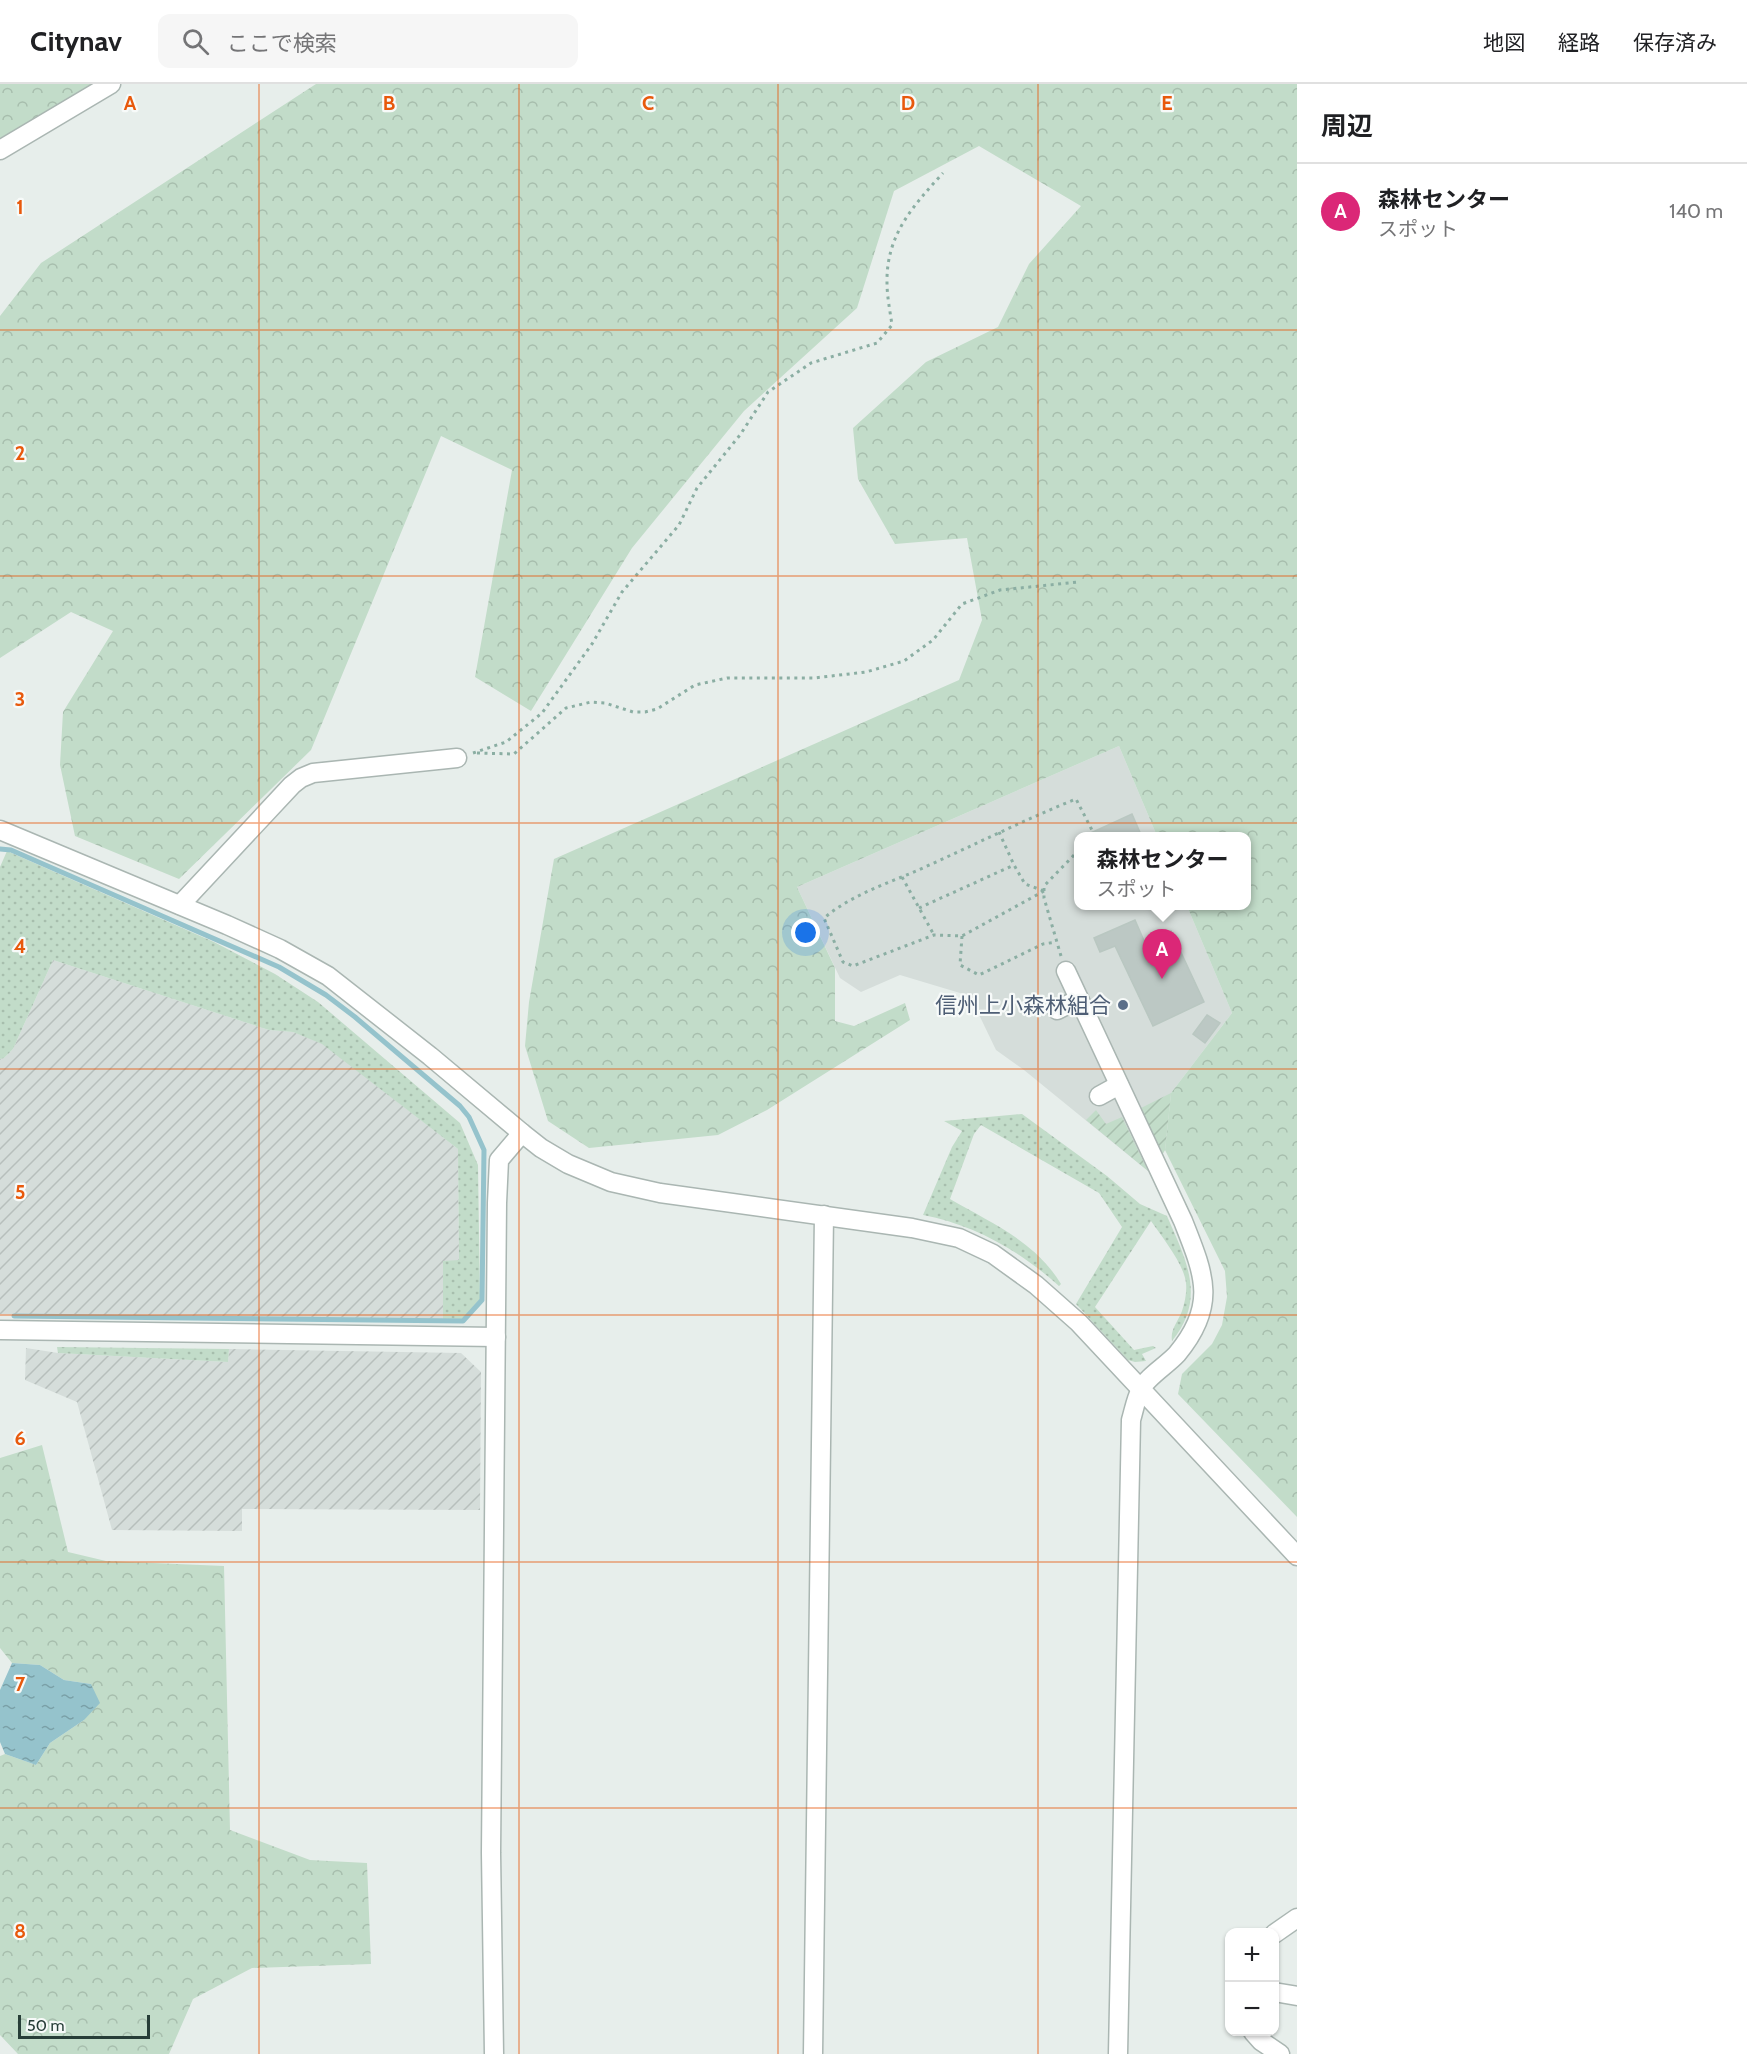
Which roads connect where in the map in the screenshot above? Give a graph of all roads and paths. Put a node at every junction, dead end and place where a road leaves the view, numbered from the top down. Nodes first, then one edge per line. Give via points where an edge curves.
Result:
1 (111, 84) edge
2 (0, 150) edge
3 (943, 172) dead end
4 (1079, 582) dead end
5 (465, 756) junction
6 (0, 830) edge
7 (999, 832) junction
8 (1093, 832) edge
9 (1074, 855) edge
10 (1014, 865) junction
11 (902, 877) junction
12 (1044, 891) junction
13 (180, 905) junction
14 (919, 908) junction
15 (934, 935) junction
16 (962, 936) junction
17 (1056, 942) junction
18 (1066, 971) joint
19 (1079, 999) junction
20 (1057, 1010) dead end
21 (1119, 1085) junction
22 (1099, 1096) dead end
23 (522, 1133) junction
24 (824, 1215) junction
25 (0, 1330) edge
26 (496, 1337) junction
27 (1141, 1387) junction
28 (1297, 1556) edge
29 (1297, 1918) edge
30 (1279, 1931) edge
31 (1279, 1993) edge
32 (1297, 1996) edge
33 (1256, 2036) edge
34 (494, 2054) edge
35 (813, 2054) edge
36 (1118, 2054) edge
37 (1280, 2054) edge

1 - 2 street
3 - 5 path via 912,207 893,240 887,282 892,325 877,343 811,363 768,392 740,435 697,488 679,525 622,592 592,644 543,714 506,742
4 - 5 path via 1000,590 962,604 933,640 914,654 904,661 866,672 814,678 727,678 696,686 645,712 591,702 566,708 514,754
5 - 13 street via 324,771 301,778
6 - 13 street
7 - 8 path via 1076,799
7 - 10 path
7 - 11 path
9 - 12 path via 1044,886
10 - 12 path via 1025,884
10 - 14 path
11 - 14 path
11 - 15 path via 854,897 824,918 843,962 853,966
12 - 16 path
12 - 17 path
13 - 23 street via 280,949 328,976
14 - 15 path
15 - 16 path
16 - 17 path via 960,965 979,975 1043,944
17 - 18 path
18 - 19 street
19 - 20 street
19 - 21 street
21 - 22 street
21 - 27 street via 1183,1221 1203,1279 1204,1302 1190,1336
23 - 24 street via 568,1164 611,1182 660,1193
23 - 26 street via 499,1161
24 - 27 street via 959,1238 993,1254 1079,1323
24 - 35 street
25 - 26 street
26 - 34 street via 491,1853
27 - 28 street
27 - 36 street via 1131,1420
29 - 30 street
31 - 32 street
33 - 37 street

